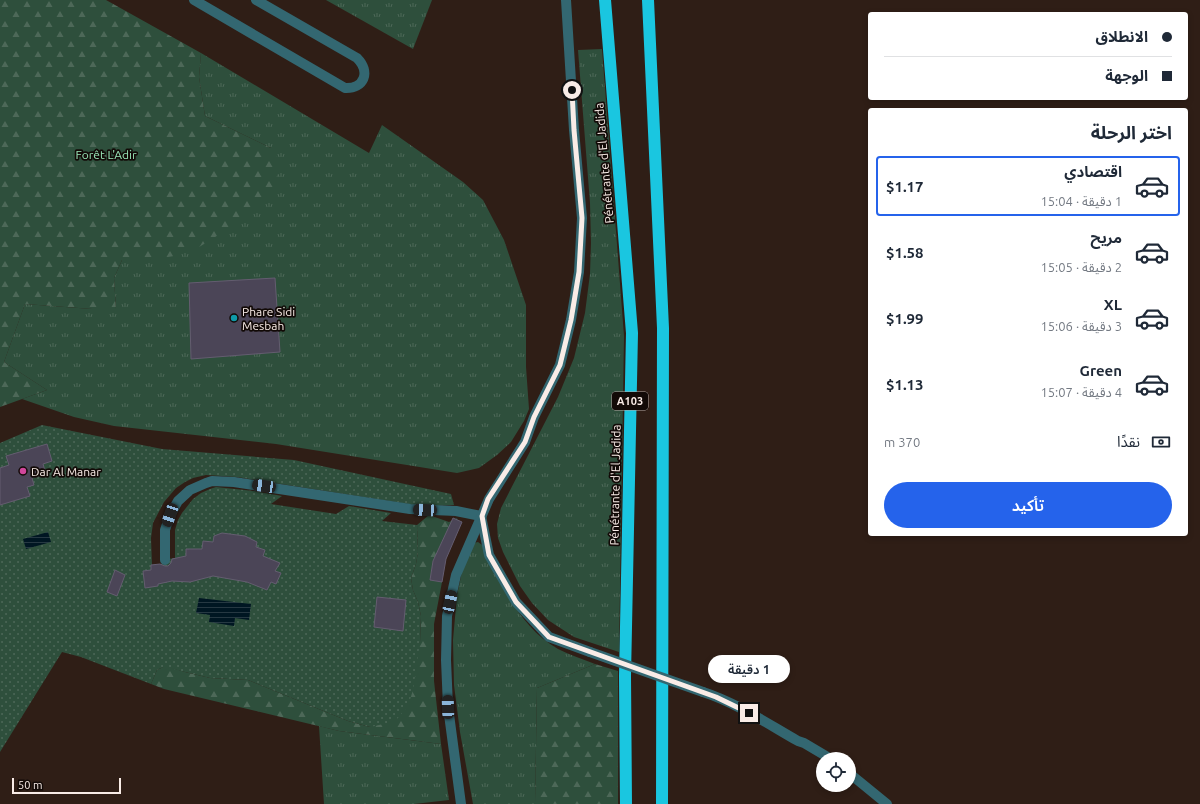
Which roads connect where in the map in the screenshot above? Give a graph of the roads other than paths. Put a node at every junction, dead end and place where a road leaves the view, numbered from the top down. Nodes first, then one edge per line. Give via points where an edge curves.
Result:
1 (194, 0) edge
2 (256, 0) edge
3 (566, 0) edge
4 (605, 0) edge
5 (648, 0) edge
6 (482, 516) junction
7 (165, 560) dead end
8 (819, 752) edge
9 (856, 779) edge
10 (461, 804) edge
11 (626, 804) edge
12 (662, 804) edge
13 (887, 804) edge

1 - 2 street via 344,88 359,85 365,71 357,58
3 - 6 street via 582,218 579,272 560,365 534,417 525,442 488,499
4 - 11 highway, Pénétrante d'El Jadida / A103 via 632,333 625,668
5 - 12 highway, A103 via 663,328
6 - 7 street via 456,511 410,509 234,482 212,481 190,490 178,501 165,530
6 - 8 street, bridge via 489,555 516,602 549,637 716,697
6 - 10 street via 456,575 447,616 448,707
9 - 13 street

